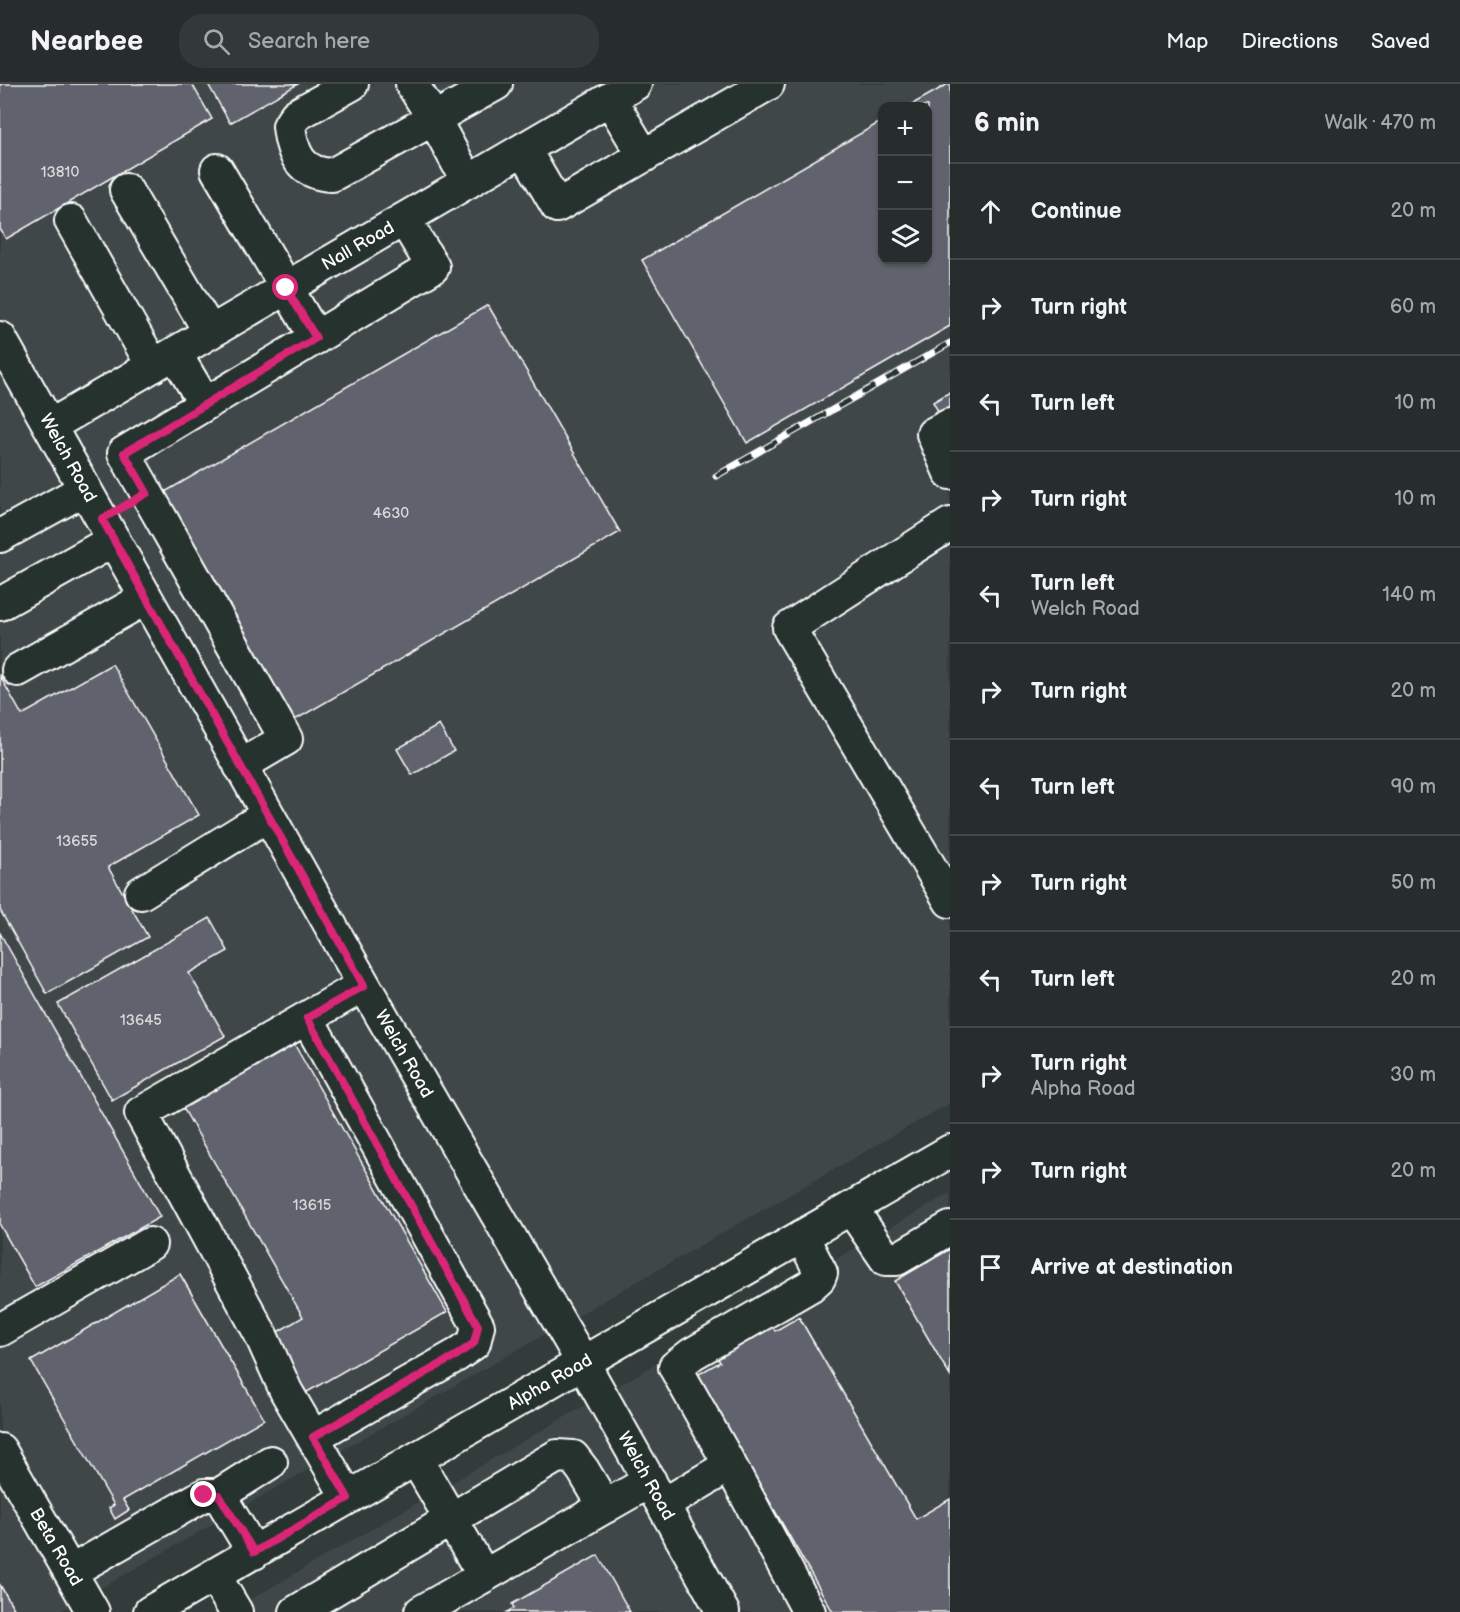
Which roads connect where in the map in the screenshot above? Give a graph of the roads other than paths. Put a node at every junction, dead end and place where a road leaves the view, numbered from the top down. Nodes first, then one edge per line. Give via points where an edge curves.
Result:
1 (351, 84) edge
2 (412, 84) edge
3 (496, 84) edge
4 (768, 84) edge
5 (623, 91) edge
6 (725, 94) edge
7 (434, 119) junction
8 (524, 149) junction
9 (644, 156) junction
10 (216, 170) dead end
11 (468, 182) junction
12 (126, 190) dead end
13 (404, 219) junction
14 (71, 221) dead end
15 (286, 288) junction
16 (210, 332) junction
17 (0, 338) edge
18 (316, 338) junction
19 (164, 359) junction
20 (205, 404) junction
21 (950, 425) edge
22 (50, 426) junction
23 (950, 473) edge
24 (85, 489) junction
25 (147, 493) junction
26 (950, 524) edge
27 (108, 529) junction
28 (0, 536) edge
29 (146, 598) junction
30 (0, 604) edge
31 (18, 670) dead end
32 (240, 766) junction
33 (268, 815) junction
34 (141, 893) dead end
35 (950, 902) edge
36 (364, 986) junction
37 (307, 1018) junction
38 (950, 1151) edge
39 (851, 1208) junction
40 (950, 1228) edge
41 (802, 1236) junction
42 (150, 1244) dead end
43 (669, 1313) junction
44 (0, 1329) edge
45 (692, 1354) junction
46 (583, 1363) junction
47 (313, 1437) junction
48 (0, 1450) edge
49 (417, 1459) junction
50 (271, 1462) dead end
51 (730, 1464) junction
52 (656, 1493) junction
53 (219, 1495) junction
54 (348, 1498) junction
55 (604, 1507) junction
56 (451, 1519) junction
57 (254, 1552) junction
58 (70, 1572) junction
59 (214, 1575) junction
60 (484, 1576) junction
61 (93, 1612) edge
62 (150, 1612) edge
63 (236, 1612) edge
64 (296, 1612) edge
65 (422, 1612) edge
66 (723, 1612) edge
67 (809, 1612) edge

1 - 7 street via 296,116 289,126 291,144 302,164 318,175 332,175
2 - 7 street
3 - 7 street
4 - 6 street
5 - 8 street, Nall Road
5 - 9 street
6 - 9 street
7 - 11 street
8 - 9 street via 557,206
8 - 11 street, Nall Road
10 - 15 street
11 - 13 street, Nall Road
12 - 16 street
13 - 15 street, Nall Road
13 - 18 street via 433,267
14 - 19 street
15 - 16 street, Nall Road
15 - 18 street
16 - 19 street, Nall Road
17 - 22 street, Welch Road
18 - 20 street
19 - 20 street
19 - 22 street, Nall Road
20 - 25 street via 124,453
21 - 23 street via 933,434
22 - 24 street, Welch Road
24 - 27 street, Welch Road
24 - 28 street
25 - 27 street
25 - 32 street via 286,739
26 - 35 street via 789,628
27 - 29 street, Welch Road
27 - 30 street
29 - 31 street
29 - 32 street, Welch Road
32 - 33 street, Welch Road
33 - 34 street
33 - 36 street, Welch Road
36 - 37 street
36 - 46 street, Welch Road
37 - 47 street via 478,1326 474,1343 457,1355
37 - 47 street via 141,1113
38 - 39 street, Alpha Road
39 - 40 street via 886,1259 897,1258
39 - 41 street, Alpha Road
41 - 43 street, Alpha Road
41 - 45 street via 821,1273 819,1278
42 - 44 street
43 - 45 street
43 - 46 street, Alpha Road
45 - 51 street via 675,1367
46 - 49 street, Alpha Road
46 - 52 street, Welch Road
47 - 54 street
48 - 58 street, Beta Road
49 - 54 street, Alpha Road
49 - 56 street
50 - 53 street
51 - 52 street
51 - 67 street
52 - 55 street
52 - 66 street, Welch Road
53 - 57 street
53 - 58 street via 204,1495
54 - 57 street, Alpha Road
55 - 56 street via 573,1457 557,1456
55 - 60 street
56 - 60 street
56 - 64 street
57 - 59 street, Alpha Road
58 - 61 street, Beta Road
59 - 62 street, Alpha Road
59 - 63 street
60 - 65 street

